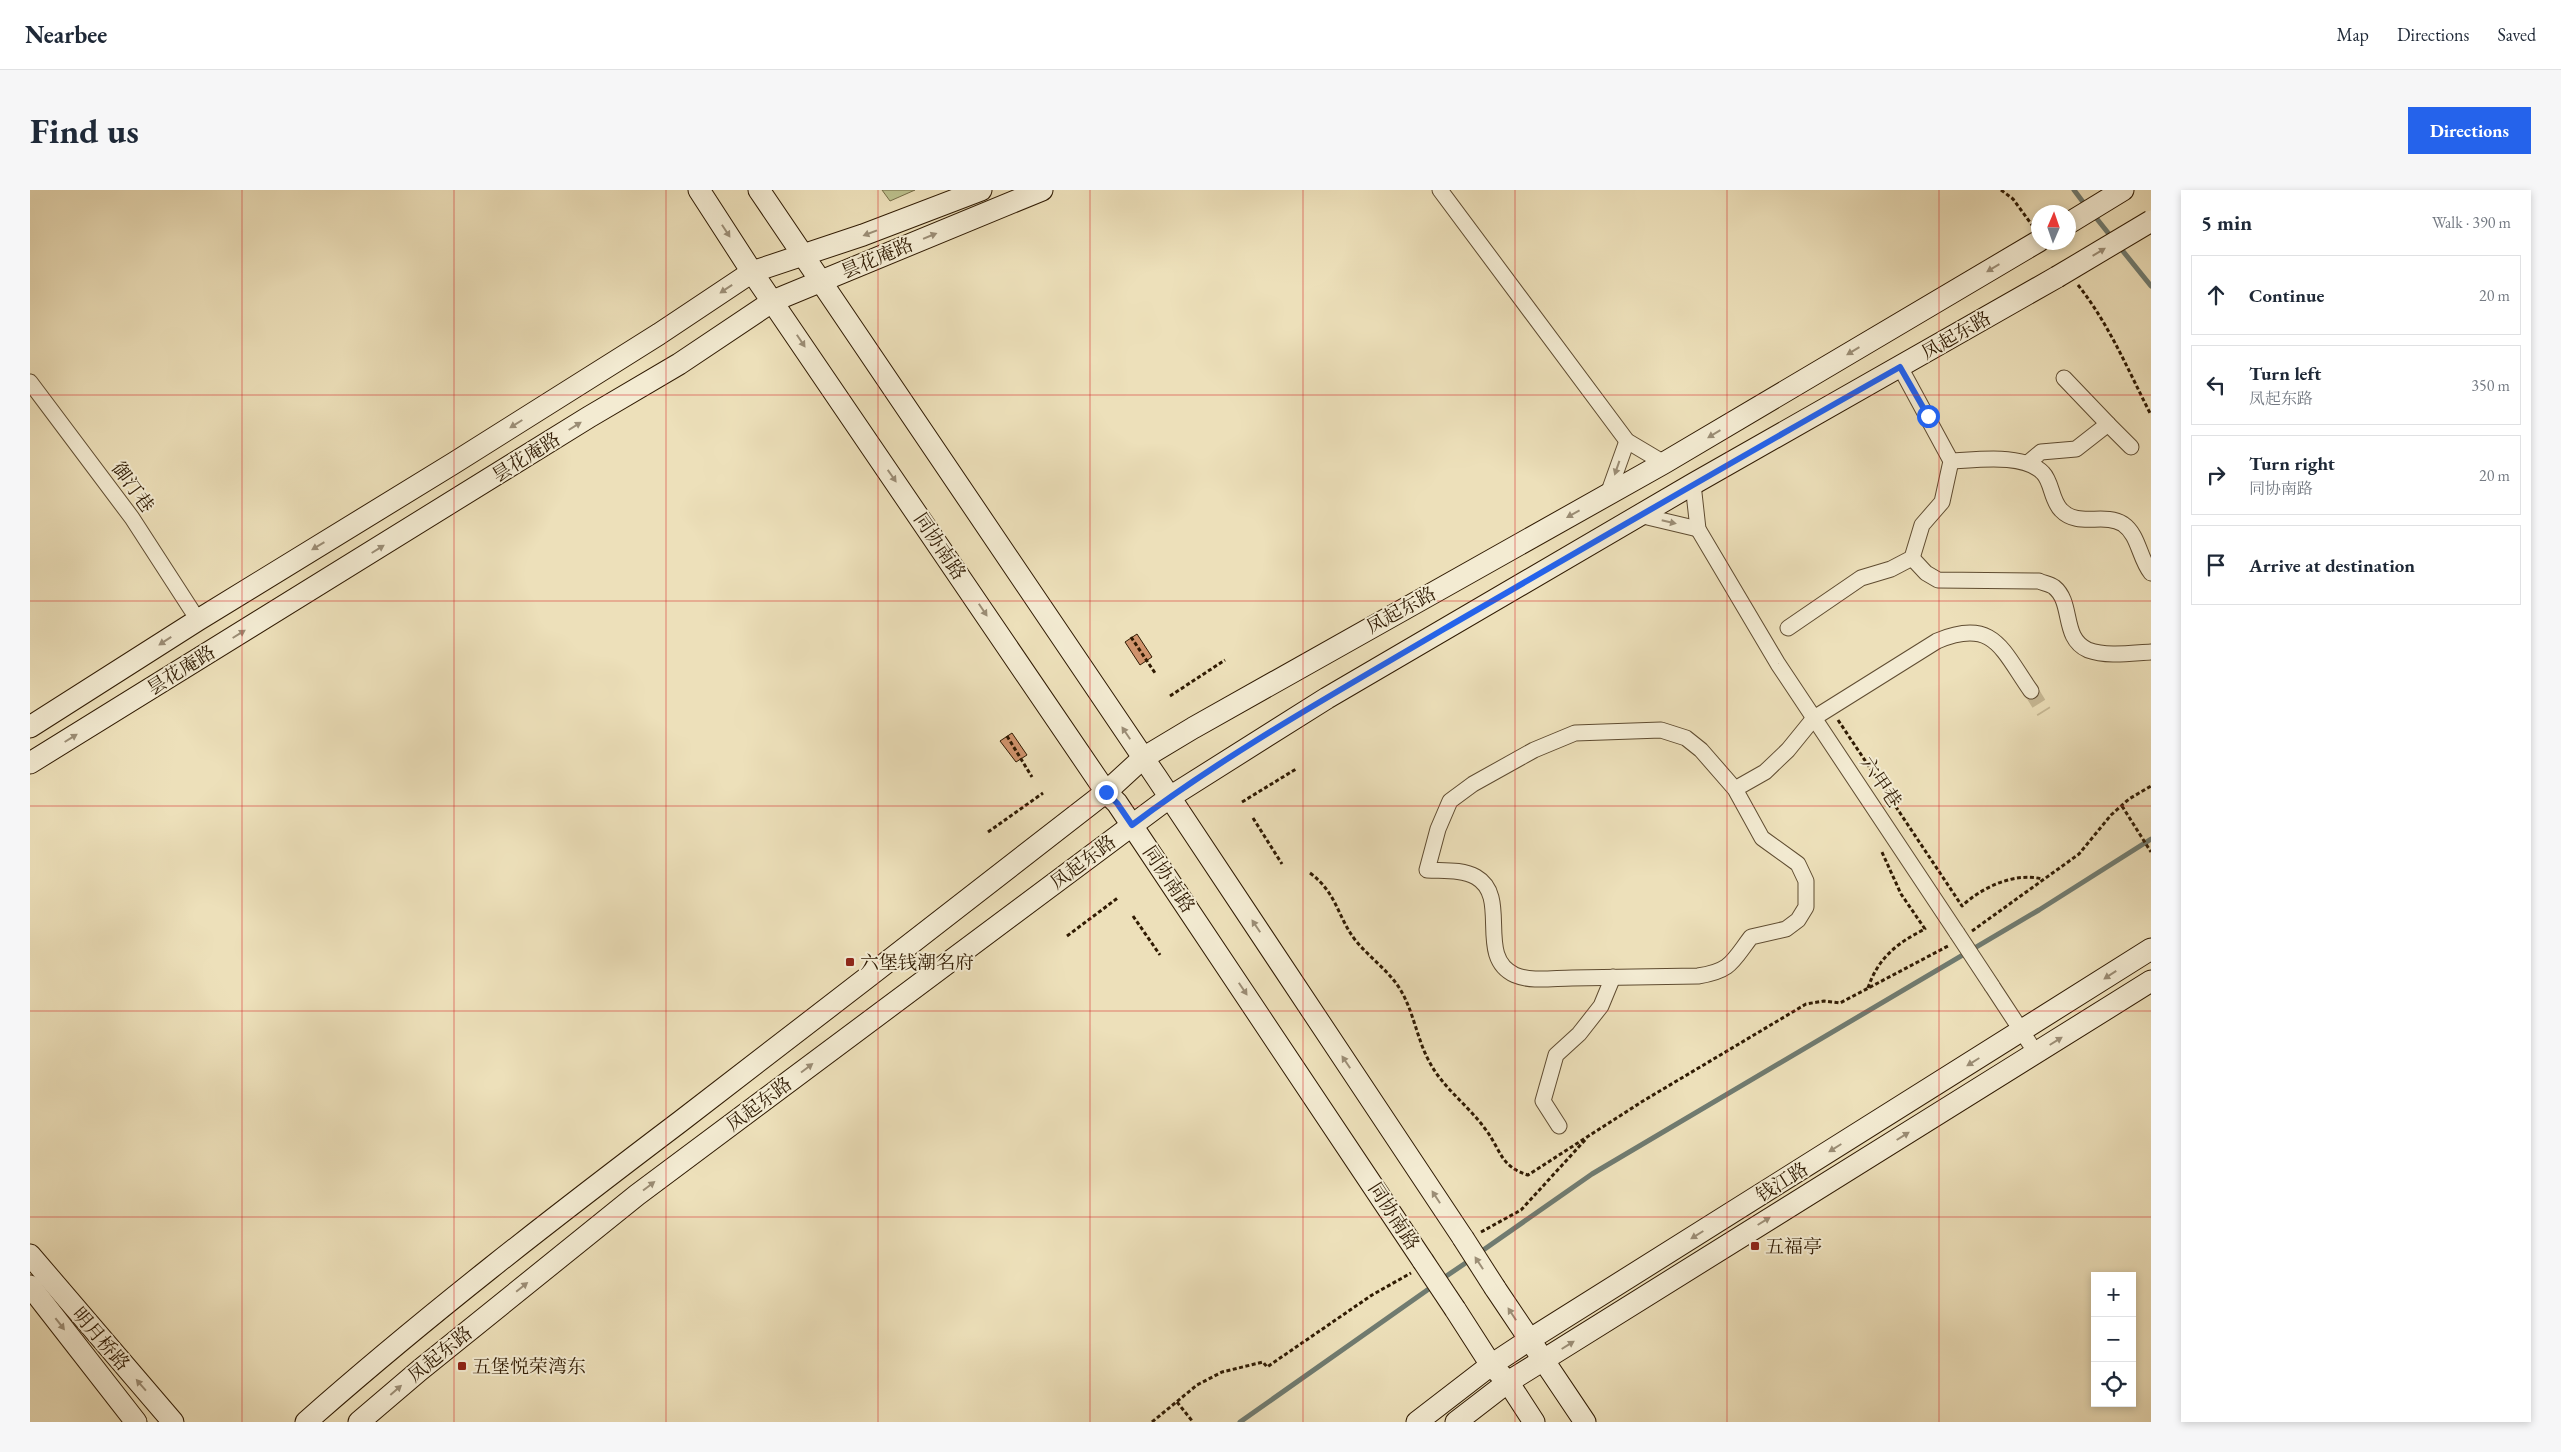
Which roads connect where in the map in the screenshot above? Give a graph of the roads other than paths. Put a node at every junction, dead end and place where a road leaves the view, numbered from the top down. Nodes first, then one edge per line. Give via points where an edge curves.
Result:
1 (699, 190) edge
2 (759, 190) edge
3 (981, 190) edge
4 (1042, 190) edge
5 (1440, 190) edge
6 (2123, 190) edge
7 (2076, 218) edge
8 (2151, 221) edge
9 (2031, 240) edge
10 (802, 255) junction
11 (752, 272) junction
12 (820, 282) junction
13 (773, 301) junction
14 (1900, 367) junction
15 (2064, 378) dead end
16 (30, 382) edge
17 (2108, 424) junction
18 (1626, 441) junction
19 (2131, 447) dead end
20 (1951, 461) junction
21 (2029, 462) junction
22 (1664, 463) junction
23 (1693, 484) junction
24 (1608, 494) junction
25 (1640, 515) junction
26 (1698, 529) junction
27 (1912, 558) junction
28 (2151, 573) edge
29 (198, 620) junction
30 (1788, 628) dead end
31 (2151, 652) edge
32 (2031, 691) tunnel mouth
33 (1814, 718) junction
34 (30, 727) edge
35 (1143, 758) junction
36 (30, 764) edge
37 (1735, 789) junction
38 (1106, 792) junction
39 (1170, 797) junction
40 (1132, 825) junction
41 (2151, 949) edge
42 (1613, 977) junction
43 (2151, 981) edge
44 (2022, 1032) junction
45 (2036, 1053) junction
46 (1559, 1126) dead end
47 (30, 1255) edge
48 (30, 1286) edge
49 (1529, 1340) junction
50 (1543, 1361) junction
51 (1491, 1365) junction
52 (1508, 1382) junction
53 (136, 1422) edge
54 (173, 1422) edge
55 (306, 1422) edge
56 (359, 1422) edge
57 (1417, 1422) edge
58 (1456, 1422) edge
59 (1534, 1422) edge
60 (1585, 1422) edge

1 -> 11 main road, 同协南路
2 - 10 main road
3 -> 10 main road, 昙花庵路 via 863,236
12 -> 4 main road, 昙花庵路
5 - 18 street
6 - 7 main road
14 -> 8 main road, 凤起东路, bridge via 2065,278
9 -> 22 main road, 凤起东路
10 - 11 main road, 昙花庵路
10 - 12 main road
11 - 13 main road, 同协南路
11 -> 29 main road, 昙花庵路 via 462,458
12 - 13 main road, 昙花庵路
35 -> 12 main road
36 -> 13 main road, 昙花庵路 via 679,364
13 -> 38 main road, 同协南路
14 - 20 street
14 - 23 main road, 凤起东路
15 - 17 street
16 - 29 street, 御汀巷 via 132,518
17 - 19 street
17 - 21 street via 2076,449 2041,452
18 - 22 street
18 -> 24 street
20 - 21 street via 1994,459
20 - 27 street via 1942,502 1922,525
21 - 28 street via 2044,474 2061,510 2075,518 2110,519 2131,532
22 - 24 main road, 凤起东路
23 - 25 main road, 凤起东路
23 - 26 street, 六甲巷
24 -> 35 main road, 凤起东路
25 -> 26 street
25 - 39 main road, 凤起东路 via 1327,698
26 - 33 street, 六甲巷
27 - 30 street via 1891,569 1861,578
27 - 31 street via 1938,580 2039,581 2053,586 2062,598 2068,626 2087,650
29 -> 34 main road, 昙花庵路
32 - 33 street via 1995,639 1975,632 1957,633 1936,641
33 - 37 street via 1765,772
33 - 44 street, 六甲巷, bridge
35 - 38 main road, 凤起东路
35 - 39 main road
37 - 42 street via 1762,838 1798,864 1806,881 1806,907 1798,920 1786,929 1751,937 1732,964 1717,974
37 - 42 street via 1701,750 1686,738 1661,730 1623,730 1575,733 1534,750 1473,784 1450,801 1438,829 1427,870 1459,871 1476,877 1487,887 1499,961 1514,975 1528,978
38 - 40 main road, 同协南路
38 - 55 main road, 凤起东路 via 614,1170
39 - 40 main road, 凤起东路
49 -> 39 main road, bridge via 1495,1288 1471,1236
40 -> 51 main road, 同协南路, bridge via 1418,1266 1455,1310
56 -> 40 main road, 凤起东路 via 637,1195
41 -> 44 main road, 钱江路
42 - 46 street via 1601,1006 1579,1034 1556,1055 1543,1101
45 -> 43 main road, 钱江路
44 - 45 street, 六甲巷
44 -> 49 main road, 钱江路
50 -> 45 main road, 钱江路
54 -> 47 main road, 明月桥路
48 -> 53 main road, 明月桥路
49 - 50 main road
49 - 51 main road, 钱江路
50 - 52 main road, 钱江路
50 - 60 main road
51 - 52 main road, 同协南路
51 - 57 main road, 钱江路
52 - 58 main road, 钱江路
52 - 59 main road, 同协南路

